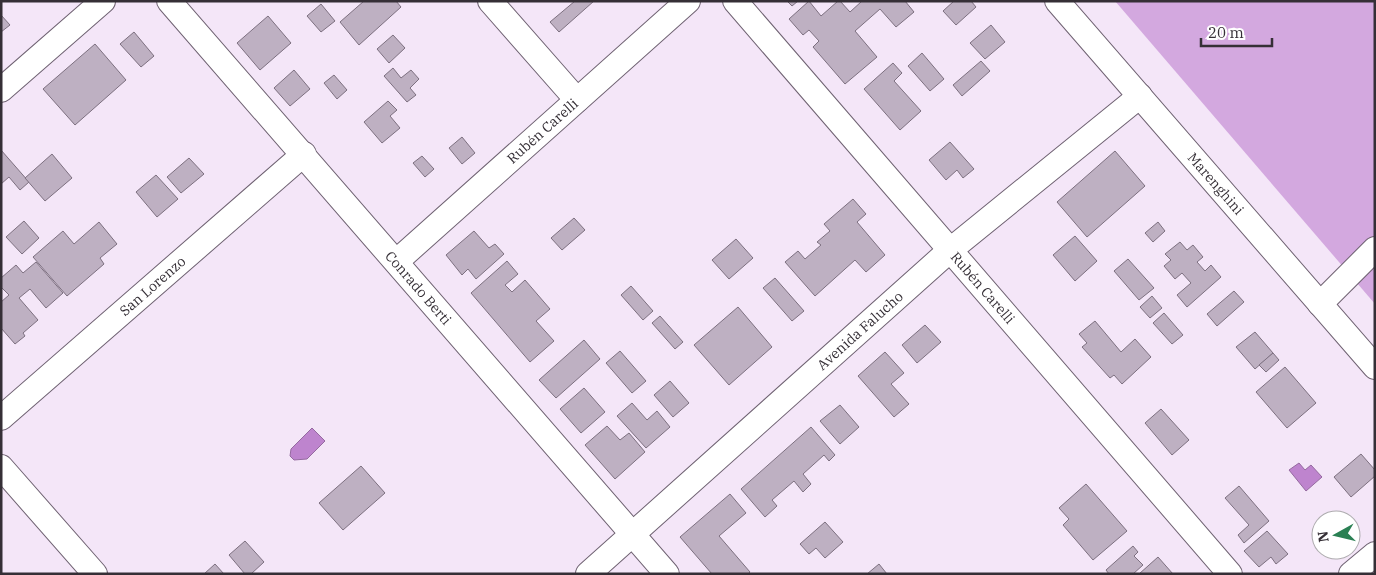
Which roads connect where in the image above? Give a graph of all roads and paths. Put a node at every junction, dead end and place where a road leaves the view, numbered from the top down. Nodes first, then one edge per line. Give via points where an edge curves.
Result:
1 (103, 1) edge
2 (169, 1) edge
3 (490, 1) edge
4 (688, 1) edge
5 (735, 1) edge
6 (1057, 1) edge
7 (1, 90) edge
8 (1140, 96) junction
9 (577, 100) junction
10 (304, 154) junction
11 (1375, 249) edge
12 (949, 251) junction
13 (397, 261) junction
14 (1320, 304) junction
15 (1375, 367) edge
16 (1, 418) edge
17 (1, 467) edge
18 (633, 534) junction
19 (1375, 554) edge
20 (95, 574) edge
21 (588, 574) edge
22 (667, 574) edge
23 (1230, 574) edge
24 (1351, 574) edge

1 - 7 street
2 - 10 street, Conrado Berti
3 - 9 street
4 - 9 street, Rubén Carelli
5 - 12 street, Rubén Carelli
6 - 8 street, Marenghini
8 - 12 street, Avenida Falucho
8 - 14 street, Marenghini
9 - 13 street, Rubén Carelli
10 - 13 street, Conrado Berti
10 - 16 street, San Lorenzo
11 - 14 street
12 - 18 street, Avenida Falucho
12 - 23 street, Rubén Carelli
13 - 18 street, Conrado Berti
14 - 15 street, Marenghini
17 - 20 street
18 - 21 street, Avenida Falucho
18 - 22 street, Conrado Berti
19 - 24 street

